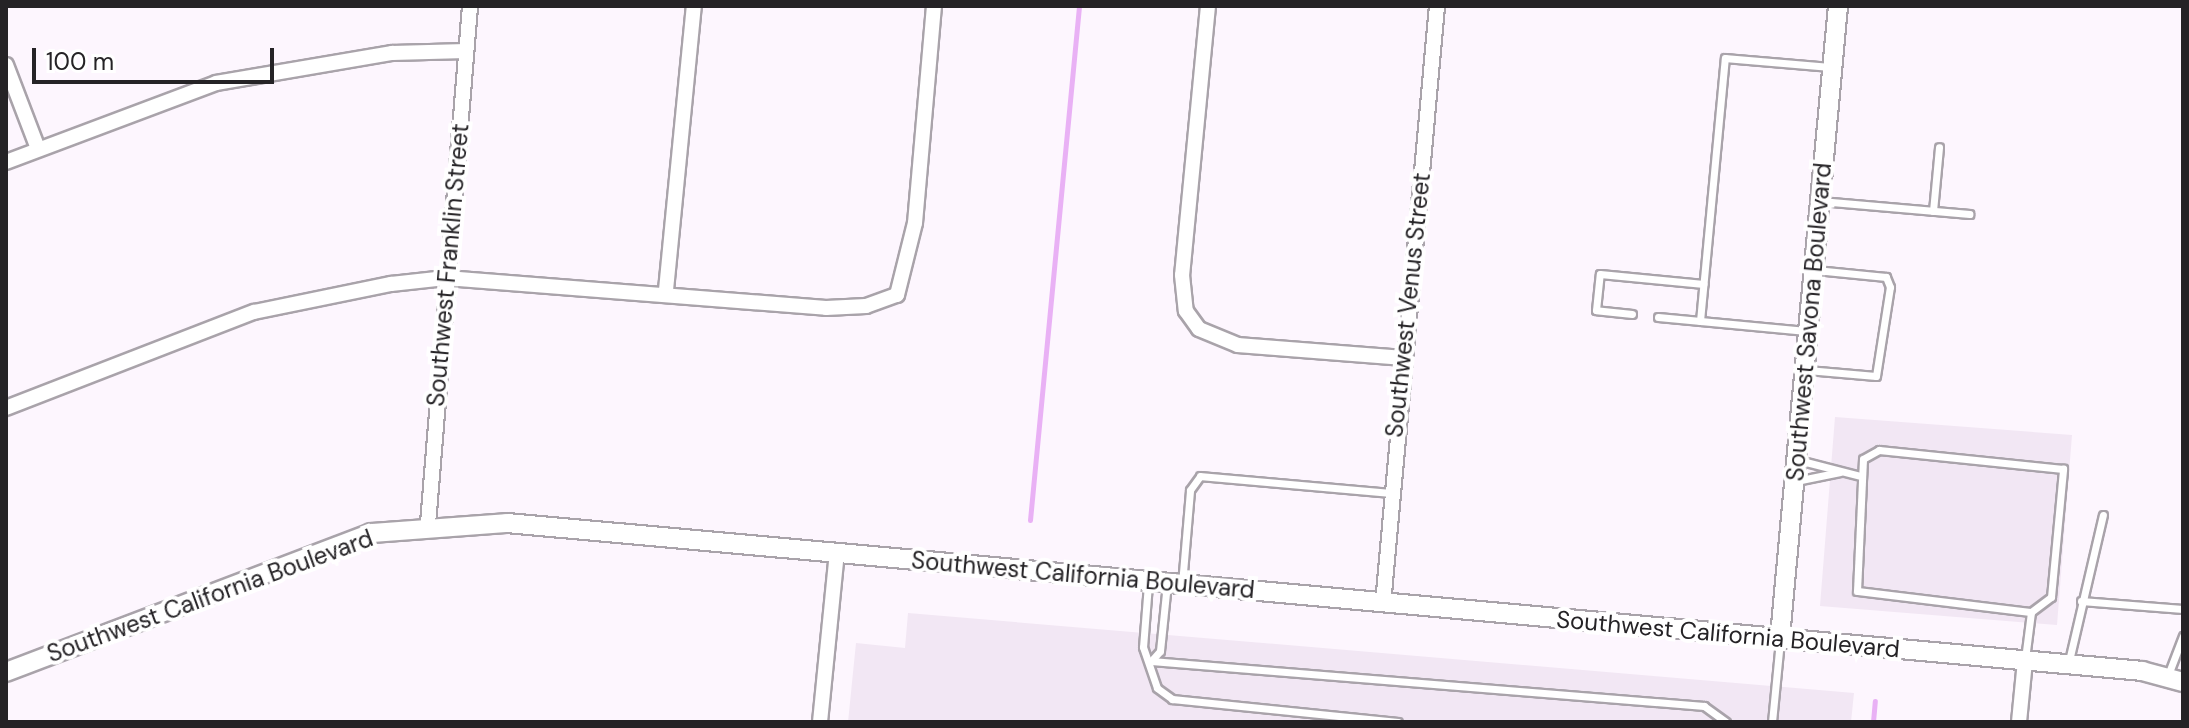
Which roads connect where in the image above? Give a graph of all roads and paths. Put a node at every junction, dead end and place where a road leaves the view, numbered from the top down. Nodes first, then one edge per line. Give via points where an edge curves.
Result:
1 (470, 6) edge
2 (694, 6) edge
3 (934, 6) edge
4 (1208, 6) edge
5 (1437, 6) edge
6 (1838, 6) edge
7 (466, 51) junction
8 (6, 65) edge
9 (1832, 67) junction
10 (1939, 147) dead end
11 (38, 149) junction
12 (6, 162) edge
13 (1820, 201) junction
14 (1933, 211) junction
15 (1969, 214) dead end
16 (1814, 270) junction
17 (446, 278) junction
18 (1704, 284) junction
19 (666, 290) junction
20 (1632, 314) dead end
21 (1658, 317) dead end
22 (1700, 321) junction
23 (1808, 332) junction
24 (1403, 358) junction
25 (1805, 370) junction
26 (6, 408) edge
27 (1796, 460) junction
28 (1840, 472) junction
29 (1861, 476) junction
30 (1794, 481) junction
31 (1390, 493) junction
32 (2103, 515) dead end
33 (428, 524) junction
34 (837, 552) junction
35 (1166, 583) junction
36 (2081, 601) junction
37 (1383, 604) junction
38 (2183, 609) edge
39 (2031, 612) junction
40 (2183, 636) edge
41 (1780, 637) junction
42 (1151, 661) junction
43 (2025, 661) junction
44 (2068, 665) junction
45 (6, 672) edge
46 (2175, 680) edge
47 (820, 722) edge
48 (1398, 722) edge
49 (1726, 722) edge
50 (1772, 722) edge
51 (2019, 722) edge

1 - 7 street, Southwest Franklin Street
2 - 19 street
3 - 19 street via 915,223 897,295 866,306 826,308
4 - 24 street via 1182,275 1186,311 1199,329 1238,345
5 - 24 street, Southwest Venus Street
6 - 9 street, Southwest Savona Boulevard
7 - 11 street via 345,59 216,83
7 - 17 street, Southwest Franklin Street
8 - 11 street
9 - 13 street, Southwest Savona Boulevard
9 - 18 lane via 1725,58
10 - 14 lane
11 - 12 street
13 - 14 lane
13 - 16 street, Southwest Savona Boulevard
14 - 15 lane
16 - 23 street, Southwest Savona Boulevard
16 - 25 lane via 1886,277 1890,287 1876,376
17 - 19 street
17 - 26 street via 254,312
17 - 33 street, Southwest Franklin Street
18 - 20 lane via 1600,274 1596,310
18 - 22 lane
21 - 22 lane
22 - 23 lane
23 - 25 street, Southwest Savona Boulevard
24 - 31 street, Southwest Venus Street
25 - 27 street, Southwest Savona Boulevard
27 - 28 lane
27 - 30 street, Southwest Savona Boulevard
28 - 29 lane
28 - 30 lane
29 - 39 lane via 1857,591
29 - 39 lane via 1863,459 1879,450 2063,469 2051,597
30 - 41 street, Southwest Savona Boulevard
31 - 35 lane via 1200,476 1190,490
31 - 37 street, Southwest Venus Street
32 - 36 lane
33 - 34 street, Southwest California Boulevard via 507,523
33 - 45 street, Southwest California Boulevard via 371,533
34 - 35 street, Southwest California Boulevard
34 - 47 street
35 - 37 street, Southwest California Boulevard
35 - 42 lane via 1160,651
35 - 42 lane via 1143,647
36 - 38 lane
36 - 44 lane
37 - 41 street, Southwest California Boulevard
39 - 43 lane
40 - 46 lane
41 - 43 street, Southwest California Boulevard
41 - 50 lane
42 - 48 lane via 1157,688 1184,702
42 - 49 lane via 1704,706
43 - 44 street, Southwest California Boulevard
43 - 51 street
44 - 46 street, Southwest California Boulevard

